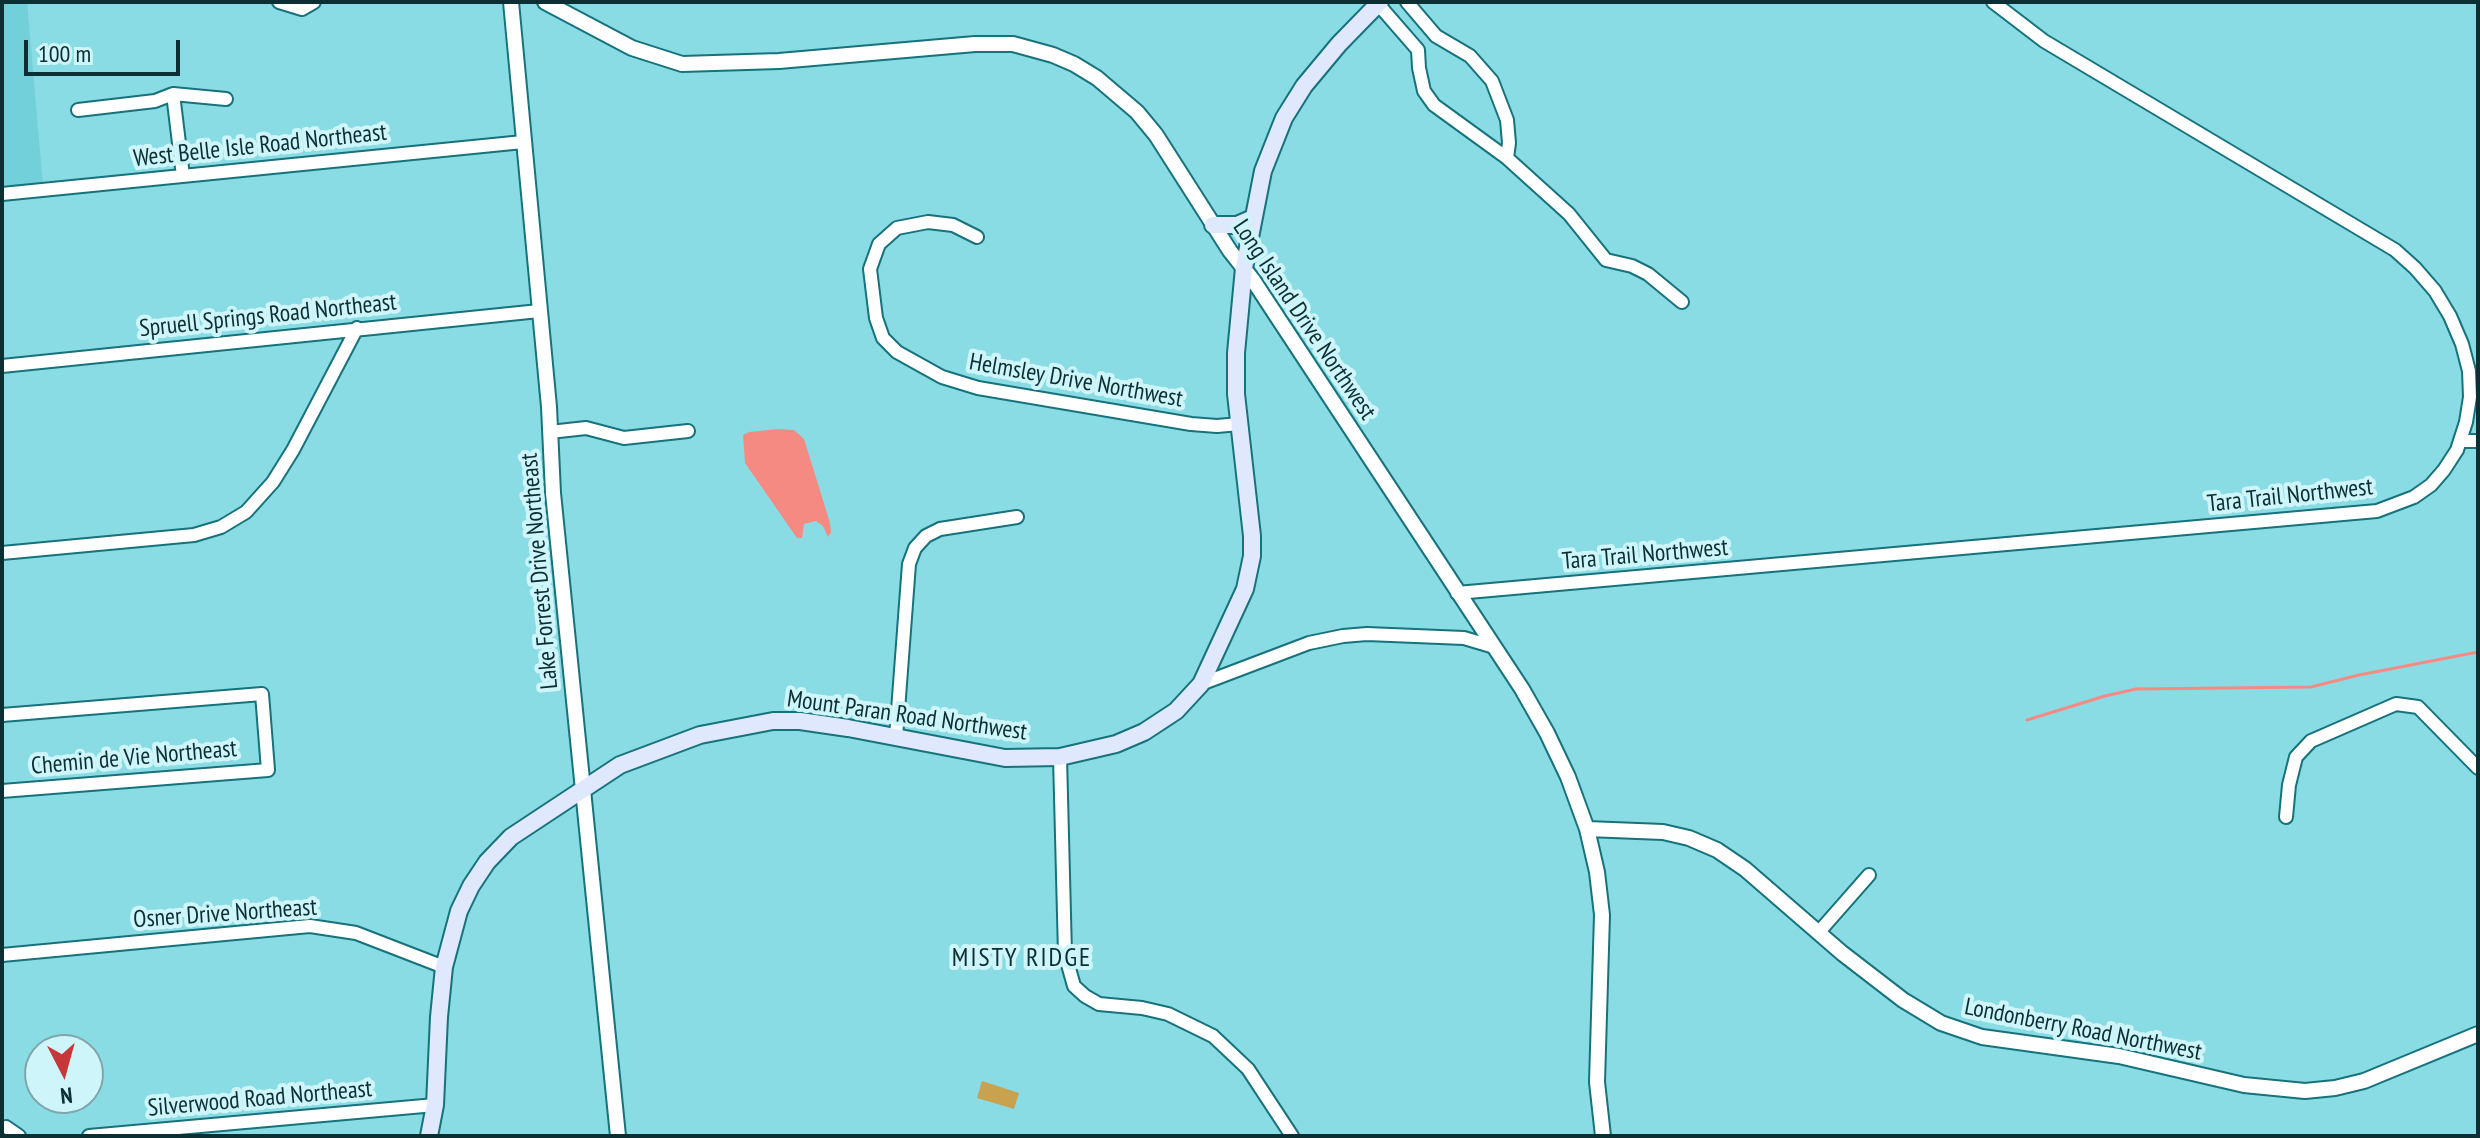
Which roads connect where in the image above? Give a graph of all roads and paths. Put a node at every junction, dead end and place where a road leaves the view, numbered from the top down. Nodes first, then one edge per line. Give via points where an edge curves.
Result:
1 (279, 2) edge
2 (314, 2) edge
3 (511, 2) edge
4 (545, 2) edge
5 (1407, 2) edge
6 (1993, 2) edge
7 (1379, 3) edge
8 (1436, 36) junction
9 (1418, 50) junction
10 (173, 94) junction
11 (226, 99) dead end
12 (78, 110) dead end
13 (523, 142) junction
14 (1507, 158) junction
15 (183, 176) junction
16 (2, 194) edge
17 (1253, 218) junction
18 (1213, 225) junction
19 (977, 237) dead end
20 (1244, 268) junction
21 (1682, 302) dead end
22 (539, 311) junction
23 (357, 328) junction
24 (2, 366) edge
25 (1239, 424) junction
26 (688, 431) dead end
27 (550, 432) junction
28 (2460, 441) junction
29 (2478, 441) edge
30 (1017, 517) dead end
31 (2, 553) edge
32 (1457, 593) junction
33 (1491, 646) junction
34 (1201, 684) junction
35 (2, 715) edge
36 (896, 737) junction
37 (1060, 757) junction
38 (2478, 768) edge
39 (582, 789) junction
40 (2, 791) edge
41 (2286, 817) dead end
42 (1587, 829) junction
43 (1869, 875) dead end
44 (1818, 933) junction
45 (2, 955) edge
46 (444, 967) junction
47 (2478, 1034) edge
48 (435, 1105) junction
49 (6, 1127) dead end
50 (19, 1136) edge
51 (89, 1136) edge
52 (429, 1136) edge
53 (618, 1136) edge
54 (1292, 1136) edge
55 (1603, 1136) edge

1 - 2 street via 302,9
3 - 13 street, Lake Forrest Drive Northeast
4 - 18 street, Long Island Drive Northwest via 632,48 682,64 975,44 1013,44 1053,55 1097,78 1137,112
5 - 8 street
6 - 28 street, Tara Trail Northwest via 2044,41 2395,250 2415,268 2435,291 2462,344 2470,397
7 - 9 street
7 - 17 main road, Mount Paran Road Northwest via 1304,86 1284,118 1263,171
8 - 9 street
8 - 14 street via 1470,56 1492,81 1507,120
9 - 14 street via 1424,91 1434,105
10 - 11 street
10 - 12 street
10 - 15 street
13 - 15 street, West Belle Isle Road Northeast
13 - 22 street, Lake Forrest Drive Northeast
14 - 21 street via 1569,214 1606,260 1648,274
15 - 16 street, West Belle Isle Road Northeast
17 - 18 main road via 1237,225
17 - 20 main road, Mount Paran Road Northwest
18 - 20 street, Long Island Drive Northwest
19 - 25 street, Helmsley Drive Northwest via 953,225 928,222 897,228 879,244 870,269 876,318 883,338 897,352 942,377 978,388 1191,424
20 - 25 main road, Mount Paran Road Northwest via 1236,353
20 - 32 street, Long Island Drive Northwest
22 - 23 street, Spruell Springs Road Northeast
22 - 27 street, Lake Forrest Drive Northeast
23 - 24 street, Spruell Springs Road Northeast
23 - 31 street via 293,450 246,512 194,535
25 - 34 main road, Mount Paran Road Northwest via 1252,536 1249,577
26 - 27 street via 624,438 586,428
27 - 39 street, Lake Forrest Drive Northeast
28 - 29 street
28 - 32 street, Tara Trail Northwest via 2431,485 2377,511
30 - 36 street via 940,529 915,548 909,564
32 - 33 street, Long Island Drive Northwest
33 - 34 street via 1464,638 1343,636 1309,643
33 - 42 street, Long Island Drive Northwest via 1547,733
34 - 37 main road, Mount Paran Road Northwest via 1176,711 1144,732
35 - 40 street, Chemin de Vie Northeast via 262,694 268,770
36 - 37 main road, Mount Paran Road Northwest via 1005,758
36 - 39 main road, Mount Paran Road Northwest via 800,721 746,724 679,741 620,765
37 - 54 street via 1065,954 1074,986 1099,1004 1168,1014 1213,1036 1248,1069
38 - 41 street via 2418,707 2396,704 2311,741 2296,757
39 - 46 main road, Mount Paran Road Northwest via 511,837 487,862 459,911
39 - 53 street, Lake Forrest Drive Northeast
42 - 44 street, Londonberry Road Northwest via 1663,832 1717,850
42 - 55 street, Long Island Drive Northwest via 1602,915 1597,1082
43 - 44 street
44 - 47 street, Londonberry Road Northwest via 1913,1007 1963,1032 2119,1056 2244,1085 2335,1088 2408,1065
45 - 46 street, Osner Drive Northeast via 310,926 356,933
46 - 48 main road, Mount Paran Road Northwest
48 - 51 street, Silverwood Road Northeast
48 - 52 main road, Mount Paran Road Northwest
49 - 50 street

